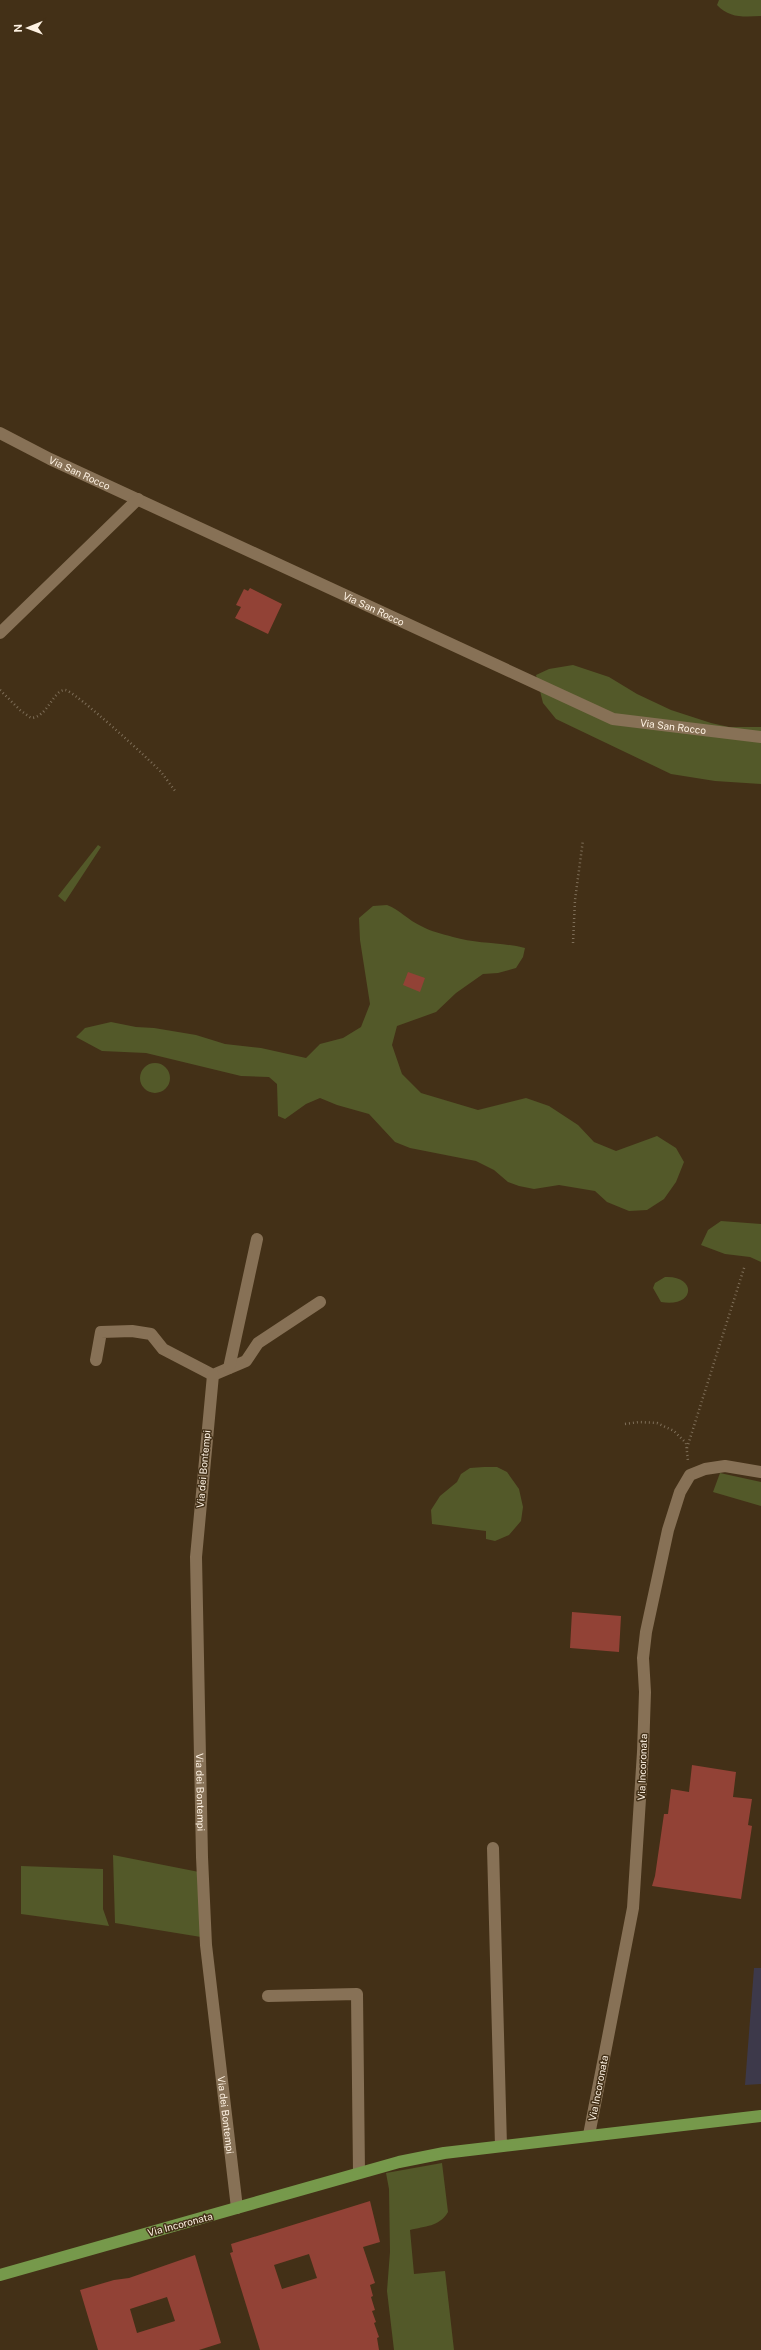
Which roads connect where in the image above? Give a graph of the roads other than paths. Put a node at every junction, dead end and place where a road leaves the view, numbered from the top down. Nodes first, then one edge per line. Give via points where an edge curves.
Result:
1 (0, 433) edge
2 (138, 499) junction
3 (0, 633) edge
4 (761, 737) edge
5 (257, 1239) dead end
6 (320, 1302) dead end
7 (96, 1360) dead end
8 (229, 1368) junction
9 (213, 1375) junction
10 (761, 1472) edge
11 (493, 1848) dead end
12 (268, 1996) dead end
13 (761, 2116) edge
14 (589, 2135) junction
15 (501, 2146) junction
16 (359, 2172) junction
17 (237, 2208) junction
18 (0, 2275) edge

1 - 2 street, Via San Rocco
2 - 3 street
2 - 4 street, Via San Rocco via 613,719
5 - 8 street
6 - 8 street via 258,1343 246,1361
7 - 9 street via 101,1332 132,1331 150,1334 163,1349
8 - 9 street
9 - 17 street, Via dei Bontempi via 196,1557 202,1857 206,1945
10 - 14 street, Via Incoronata via 725,1466 705,1469 690,1475 680,1492 668,1530 646,1632 643,1658 645,1692 633,1908
11 - 15 street
12 - 16 street via 357,1994
13 - 14 main road, Via Incoronata
14 - 15 main road, Via Incoronata
15 - 16 main road, Via Incoronata via 444,2153
16 - 17 main road, Via Incoronata
17 - 18 main road, Via Incoronata

